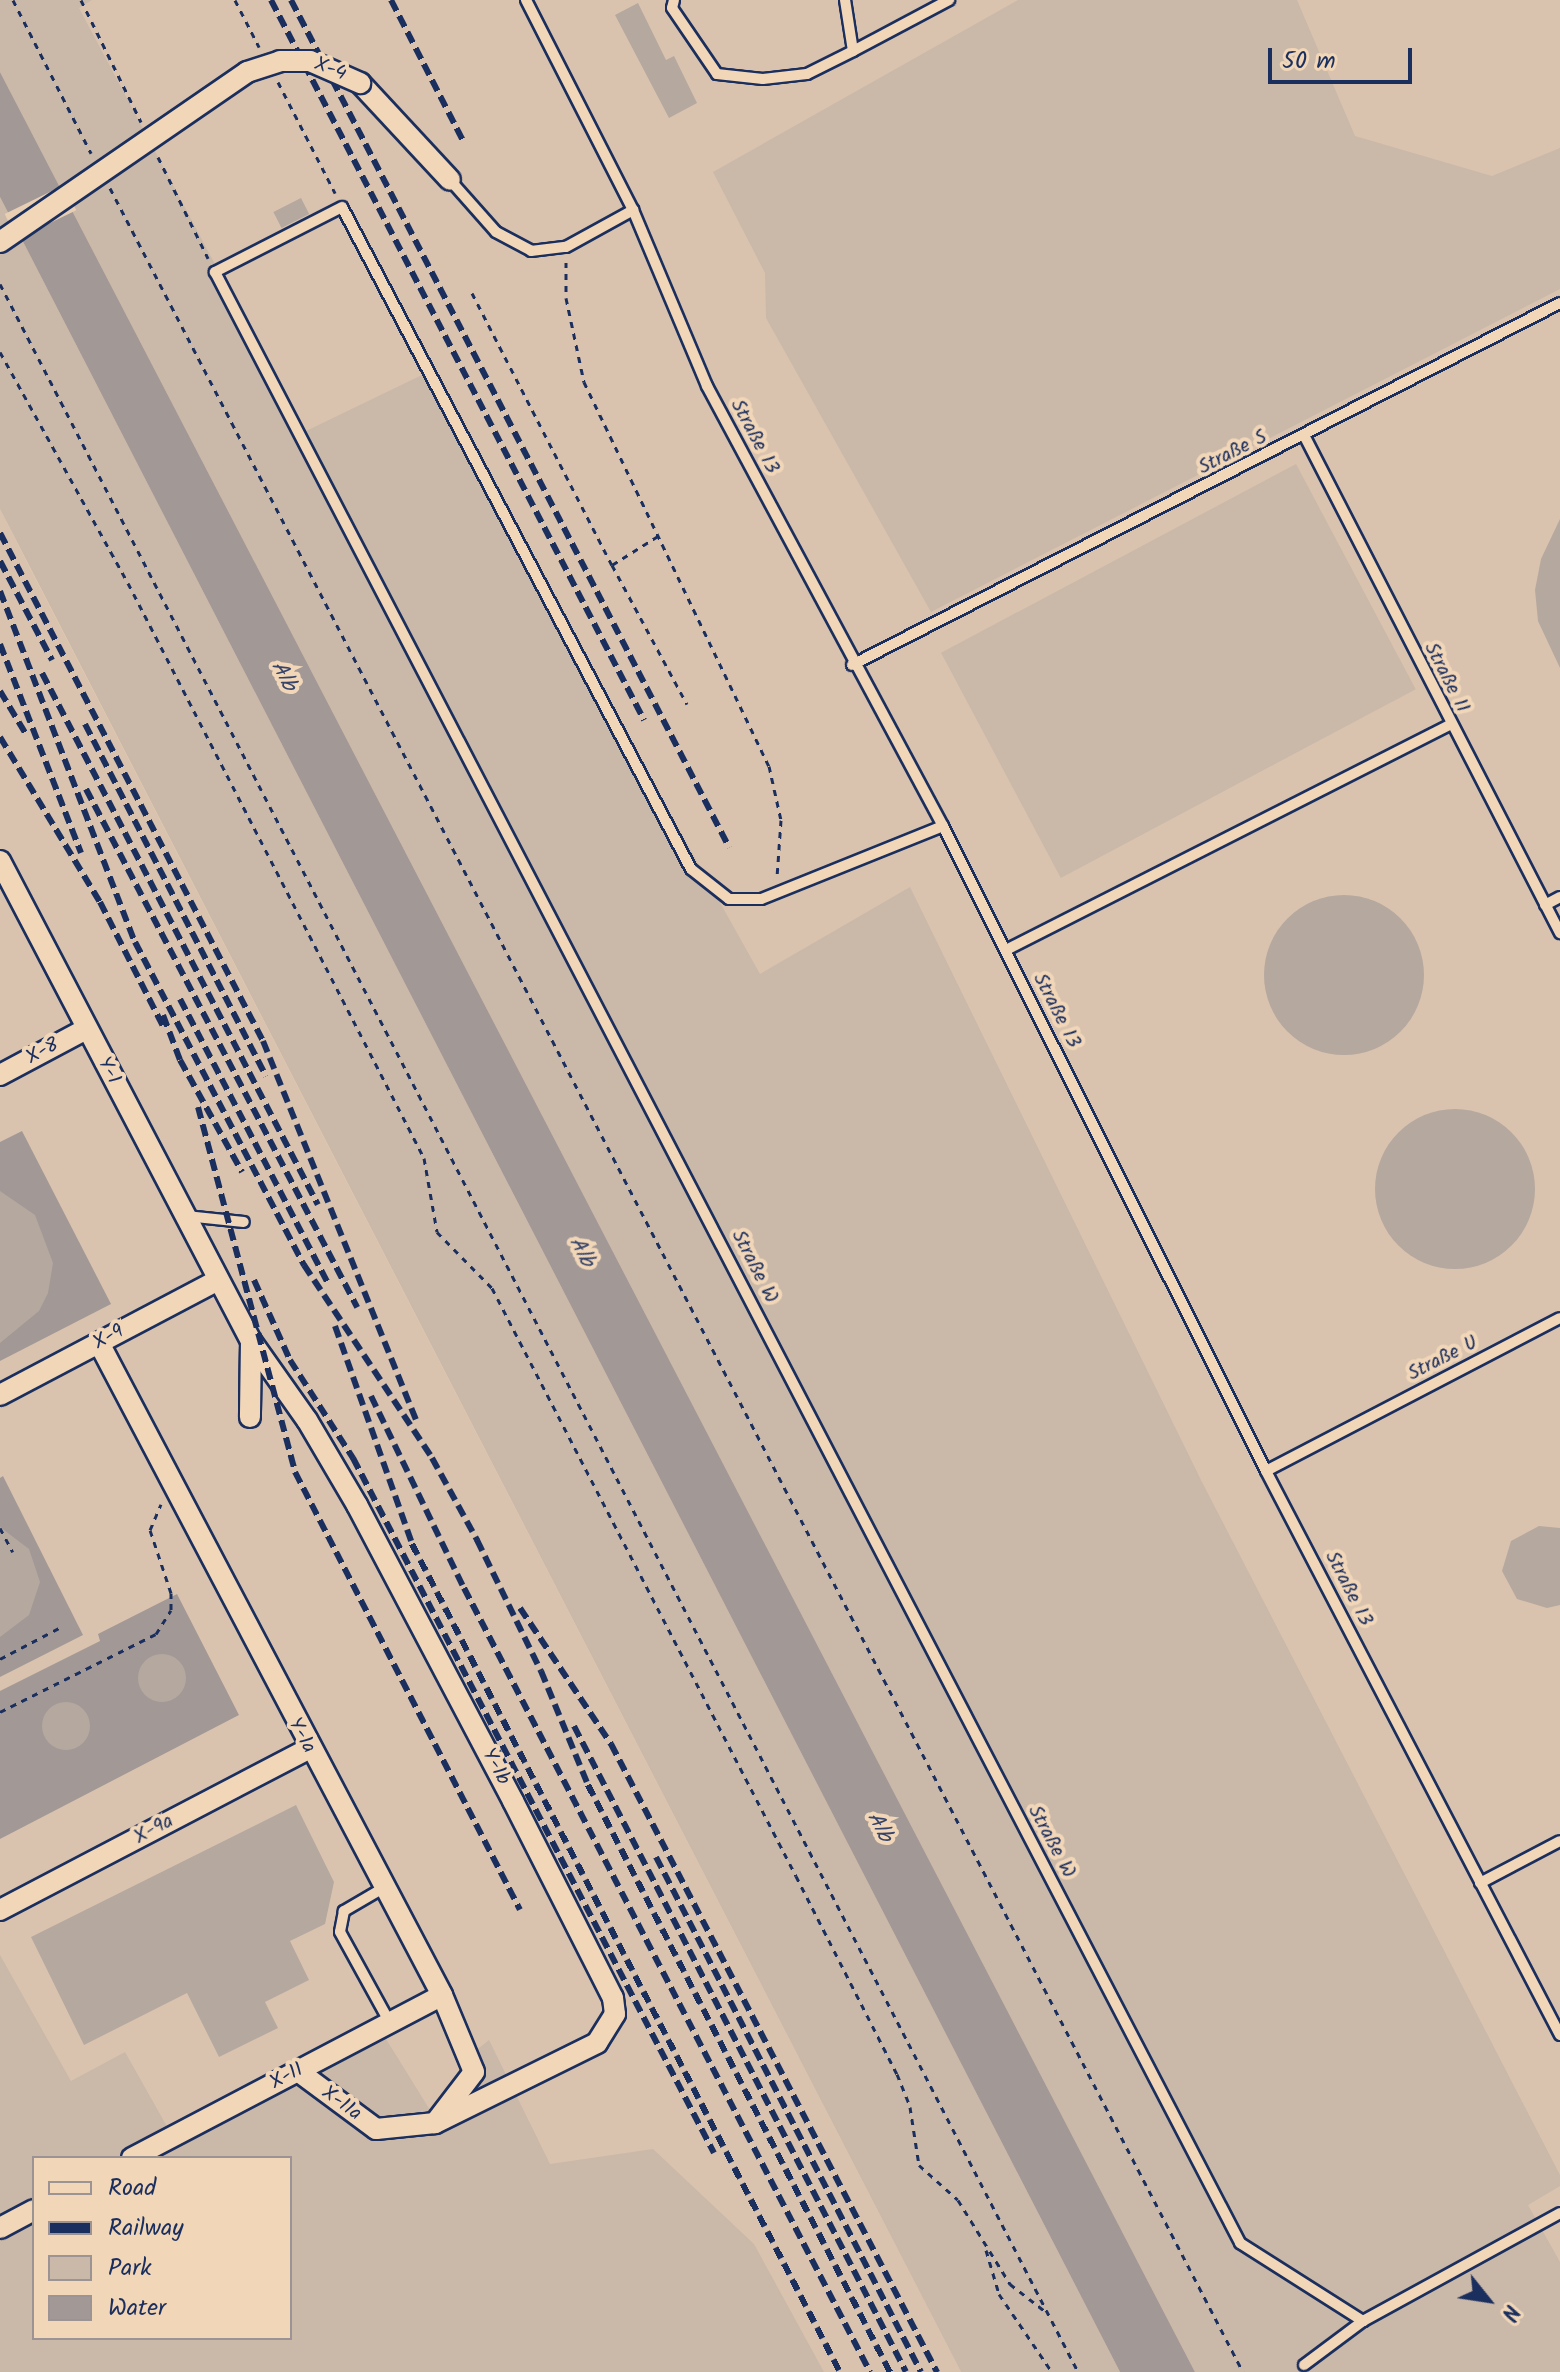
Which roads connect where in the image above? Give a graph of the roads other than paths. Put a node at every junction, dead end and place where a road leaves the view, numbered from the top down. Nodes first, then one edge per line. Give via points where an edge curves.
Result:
1 (526, 0) edge
2 (674, 0) edge
3 (845, 0) edge
4 (949, 0) edge
5 (853, 51) junction
6 (450, 180) joint
7 (633, 210) junction
8 (0, 242) edge
9 (1560, 303) edge
10 (1305, 437) junction
11 (852, 665) junction
12 (1449, 725) junction
13 (943, 826) junction
14 (0, 861) edge
15 (1560, 897) edge
16 (1545, 905) junction
17 (1560, 933) edge
18 (1006, 950) junction
19 (86, 1029) junction
20 (0, 1075) edge
21 (184, 1216) junction
22 (244, 1222) dead end
23 (218, 1280) junction
24 (1560, 1318) edge
25 (251, 1341) junction
26 (99, 1343) junction
27 (0, 1395) edge
28 (250, 1417) dead end
29 (1266, 1471) junction
30 (308, 1749) junction
31 (1560, 1841) edge
32 (1480, 1883) junction
33 (385, 1887) junction
34 (0, 1910) edge
35 (442, 1995) junction
36 (390, 2023) junction
37 (1560, 2035) edge
38 (298, 2071) junction
39 (435, 2123) junction
40 (136, 2156) edge
41 (32, 2211) edge
42 (1557, 2214) edge
43 (1560, 2227) edge
44 (0, 2228) edge
45 (1363, 2321) junction
46 (1304, 2365) dead end

1 - 7 lane, Straße 13
2 - 5 lane via 672,8 717,74 763,79 807,74
3 - 5 lane
4 - 5 lane
6 - 7 lane, X-4 via 506,241 538,252 566,247
6 - 8 street, X-4, bridge via 360,83 310,61 280,61 247,72
7 - 11 lane, Straße 13 via 707,386
9 - 10 lane, Straße S
10 - 11 lane, Straße S
10 - 12 lane, Straße 11
11 - 13 lane, Straße 13
12 - 16 lane, Straße 11
12 - 18 lane
13 - 18 lane, Straße 13
13 - 45 lane, Straße W via 761,899 729,899 691,869 342,207 215,272 1240,2243
14 - 19 street, Y-1
15 - 16 lane
16 - 17 lane, Straße 11
18 - 29 lane, Straße 13
19 - 20 street, X-8
19 - 21 street, Y-1
21 - 22 lane
21 - 23 street, Y-1
23 - 25 street, Y-1b
23 - 26 street, X-9
24 - 29 lane, Straße U
25 - 28 street, Y-1b
25 - 39 street, Y-1b via 300,1408 357,1505 613,1998 615,2014 597,2043
26 - 27 street, X-9
26 - 30 street, Y-1a
29 - 32 lane, Straße 13
30 - 33 street, Y-1a
30 - 34 street, X-9a
31 - 32 lane
32 - 37 lane, Straße 13
33 - 35 street, Y-1a
33 - 36 lane via 344,1911 340,1932
35 - 36 street, X-11
35 - 39 street, Y-1a via 474,2072
36 - 38 street, X-11
38 - 39 street, X-11a via 376,2129
38 - 40 street, X-11
41 - 44 street
42 - 43 lane
42 - 45 lane
45 - 46 lane

